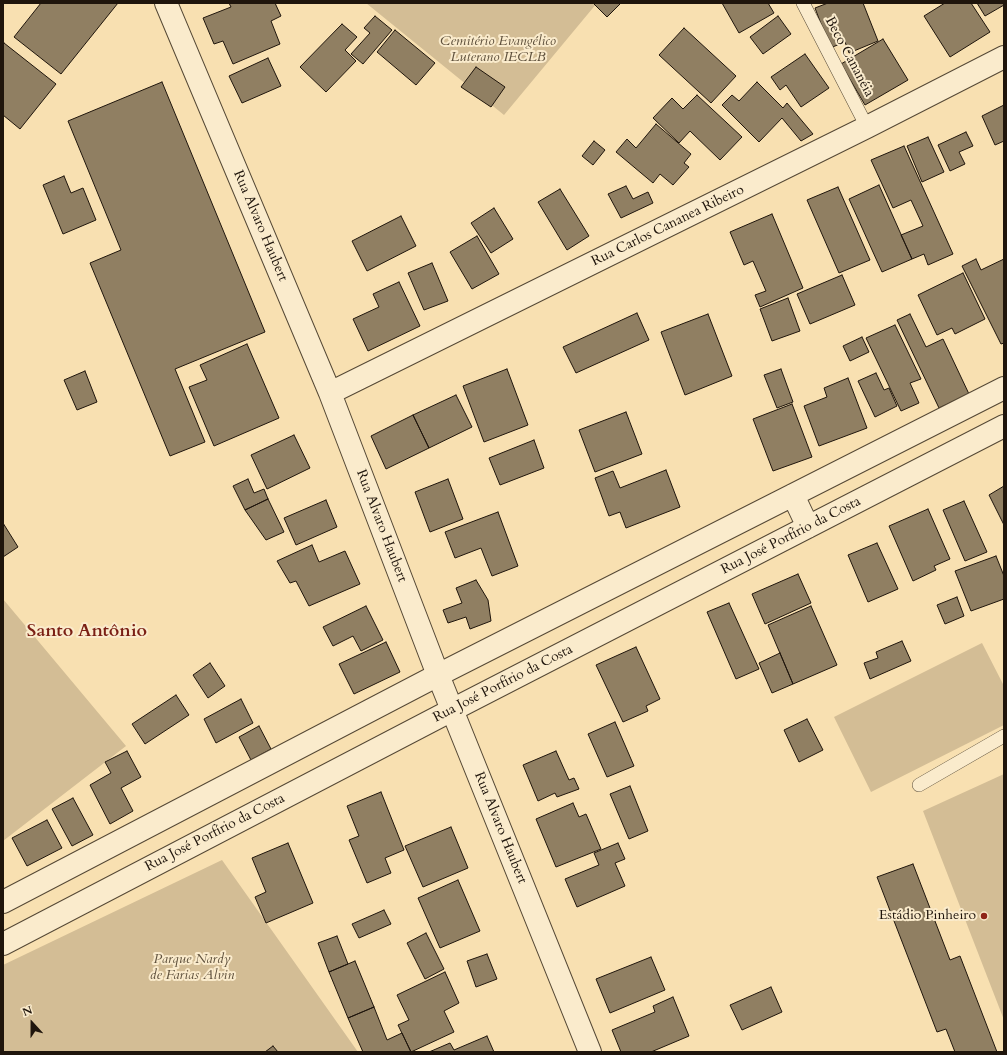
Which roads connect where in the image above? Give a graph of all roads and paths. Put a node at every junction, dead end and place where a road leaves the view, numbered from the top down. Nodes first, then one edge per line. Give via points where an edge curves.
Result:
1 (166, 3) edge
2 (803, 3) edge
3 (1004, 57) edge
4 (867, 126) junction
5 (1004, 388) edge
6 (330, 394) junction
7 (1004, 426) edge
8 (793, 495) junction
9 (808, 527) junction
10 (438, 675) junction
11 (452, 710) junction
12 (1004, 736) edge
13 (919, 785) dead end
14 (3, 902) edge
15 (3, 944) edge
16 (590, 1052) edge

1 - 6 street, Rua Alvaro Haubert
2 - 4 lane, Beco Cananéia
3 - 4 street, Rua Carlos Cananea Ribeiro
4 - 6 street, Rua Carlos Cananea Ribeiro
5 - 8 street
6 - 10 street, Rua Alvaro Haubert
7 - 9 street, Rua José Porfírio da Costa
8 - 9 street
8 - 10 street
9 - 11 street, Rua José Porfírio da Costa
10 - 11 street, Rua Alvaro Haubert
10 - 14 street
11 - 15 street, Rua José Porfírio da Costa
11 - 16 street, Rua Alvaro Haubert
12 - 13 lane

